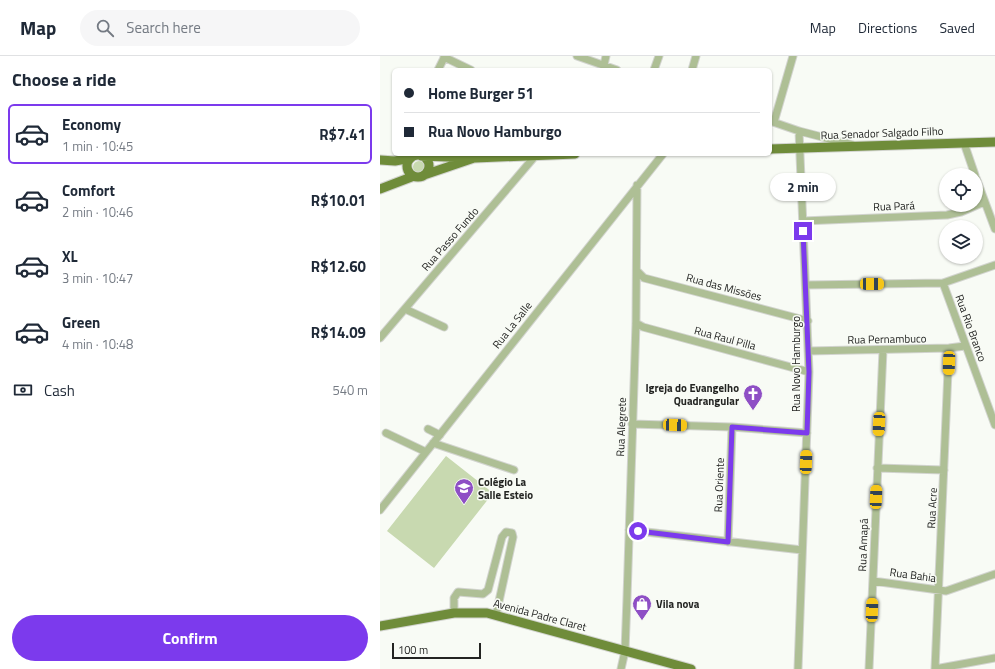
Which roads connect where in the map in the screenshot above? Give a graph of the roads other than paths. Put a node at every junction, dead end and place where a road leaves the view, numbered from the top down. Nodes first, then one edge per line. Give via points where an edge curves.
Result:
1 (577, 56) edge
2 (606, 56) edge
3 (659, 56) edge
4 (696, 56) edge
5 (793, 56) edge
6 (445, 57) edge
7 (604, 65) junction
8 (439, 68) edge
9 (467, 68) edge
10 (612, 68) edge
11 (655, 68) edge
12 (693, 68) edge
13 (772, 121) edge
14 (799, 131) junction
15 (995, 142) edge
16 (964, 143) junction
17 (861, 147) junction
18 (800, 148) junction
19 (772, 149) edge
20 (421, 156) junction
21 (536, 156) joint
22 (661, 156) edge
23 (411, 158) junction
24 (394, 159) edge
25 (380, 160) edge
26 (453, 161) junction
27 (973, 168) edge
28 (410, 172) junction
29 (424, 175) junction
30 (637, 185) junction
31 (380, 189) edge
32 (983, 199) edge
33 (984, 202) junction
34 (803, 221) junction
35 (995, 229) edge
36 (995, 265) edge
37 (637, 271) junction
38 (943, 283) junction
39 (806, 285) junction
40 (405, 309) junction
41 (808, 321) junction
42 (636, 323) junction
43 (444, 327) dead end
44 (380, 338) edge
45 (965, 346) junction
46 (949, 348) junction
47 (882, 350) junction
48 (808, 351) junction
49 (809, 372) junction
50 (993, 416) edge
51 (632, 424) junction
52 (995, 426) edge
53 (732, 427) junction
54 (428, 429) dead end
55 (386, 433) dead end
56 (807, 433) junction
57 (440, 435) junction
58 (433, 443) junction
59 (426, 452) junction
60 (877, 468) junction
61 (514, 470) dead end
62 (944, 470) junction
63 (380, 510) edge
64 (629, 530) junction
65 (728, 542) junction
66 (802, 550) junction
67 (995, 574) edge
68 (873, 581) junction
69 (939, 589) junction
70 (454, 613) junction
71 (496, 615) junction
72 (380, 626) edge
73 (625, 651) junction
74 (995, 658) edge
75 (621, 669) edge
76 (691, 669) edge
77 (798, 669) edge
78 (869, 669) edge
79 (935, 669) edge

1 - 7 street
2 - 7 street
3 - 11 street
4 - 12 street
5 - 13 street
6 - 8 street
6 - 9 street
7 - 10 street
13 - 14 street
14 - 17 street
14 - 18 street, Rua Novo Hamburgo
15 - 16 main road, Rua Senador Salgado Filho
16 - 17 main road, Rua Senador Salgado Filho
16 - 27 street
17 - 18 main road, Rua Senador Salgado Filho
18 - 19 main road, Rua Senador Salgado Filho
18 - 34 street, Rua Novo Hamburgo
20 - 23 main road
20 - 26 main road
20 - 29 main road via 428,163 428,170
21 - 26 main road
21 - 40 street, Rua Passo Fundo
22 - 30 street, Rua La Salle
23 - 24 main road
23 - 28 main road
24 - 25 main road
24 - 28 main road
26 - 29 main road
28 - 29 main road
28 - 31 main road via 399,183
30 - 37 street, Rua Alegrete
30 - 57 street, Rua La Salle
32 - 33 street
33 - 34 street, Rua Pará via 947,215
33 - 35 street
34 - 39 street, Rua Novo Hamburgo
36 - 38 street
37 - 41 street, Rua das Missões via 644,278
37 - 42 street, Rua Alegrete
38 - 39 street
38 - 45 street, Rua Rio Branco
39 - 41 street, Rua Novo Hamburgo
40 - 43 street
40 - 44 street, Rua Passo Fundo
41 - 48 street, Rua Novo Hamburgo
42 - 49 street, Rua Raul Pilla
42 - 51 street, Rua Alegrete
45 - 46 street, Rua Pernambuco
45 - 50 street, Rua Rio Branco
46 - 47 street, Rua Pernambuco
46 - 62 street, Rua Acre
47 - 48 street, Rua Pernambuco
47 - 60 street, Rua Amapá
48 - 49 street, Rua Novo Hamburgo
49 - 56 street, Rua Novo Hamburgo
50 - 52 street, Rua Rio Branco
51 - 53 street
51 - 64 street, Rua Alegrete
53 - 56 street
53 - 65 street, Rua Oriente
54 - 57 street
55 - 59 street
56 - 66 street, Rua Novo Hamburgo
57 - 58 street, Rua La Salle
58 - 59 street, Rua La Salle
58 - 61 street
59 - 63 street, Rua La Salle
60 - 62 street
60 - 68 street, Rua Amapá
62 - 69 street, Rua Acre
64 - 65 street
64 - 73 street, Rua Alegrete
65 - 66 street
66 - 77 street, Rua Novo Hamburgo
67 - 69 street, Rua Bahia via 946,591
68 - 69 street, Rua Bahia
68 - 78 street, Rua Amapá
69 - 79 street, Rua Acre
70 - 71 main road, Avenida Padre Claret
70 - 71 street via 454,598 458,592 483,594 488,590 502,537 506,532 512,533 513,537
70 - 72 main road, Avenida Padre Claret
71 - 73 main road, Avenida Padre Claret
73 - 75 street, Rua Alegrete
73 - 76 main road, Avenida Padre Claret
74 - 79 street

